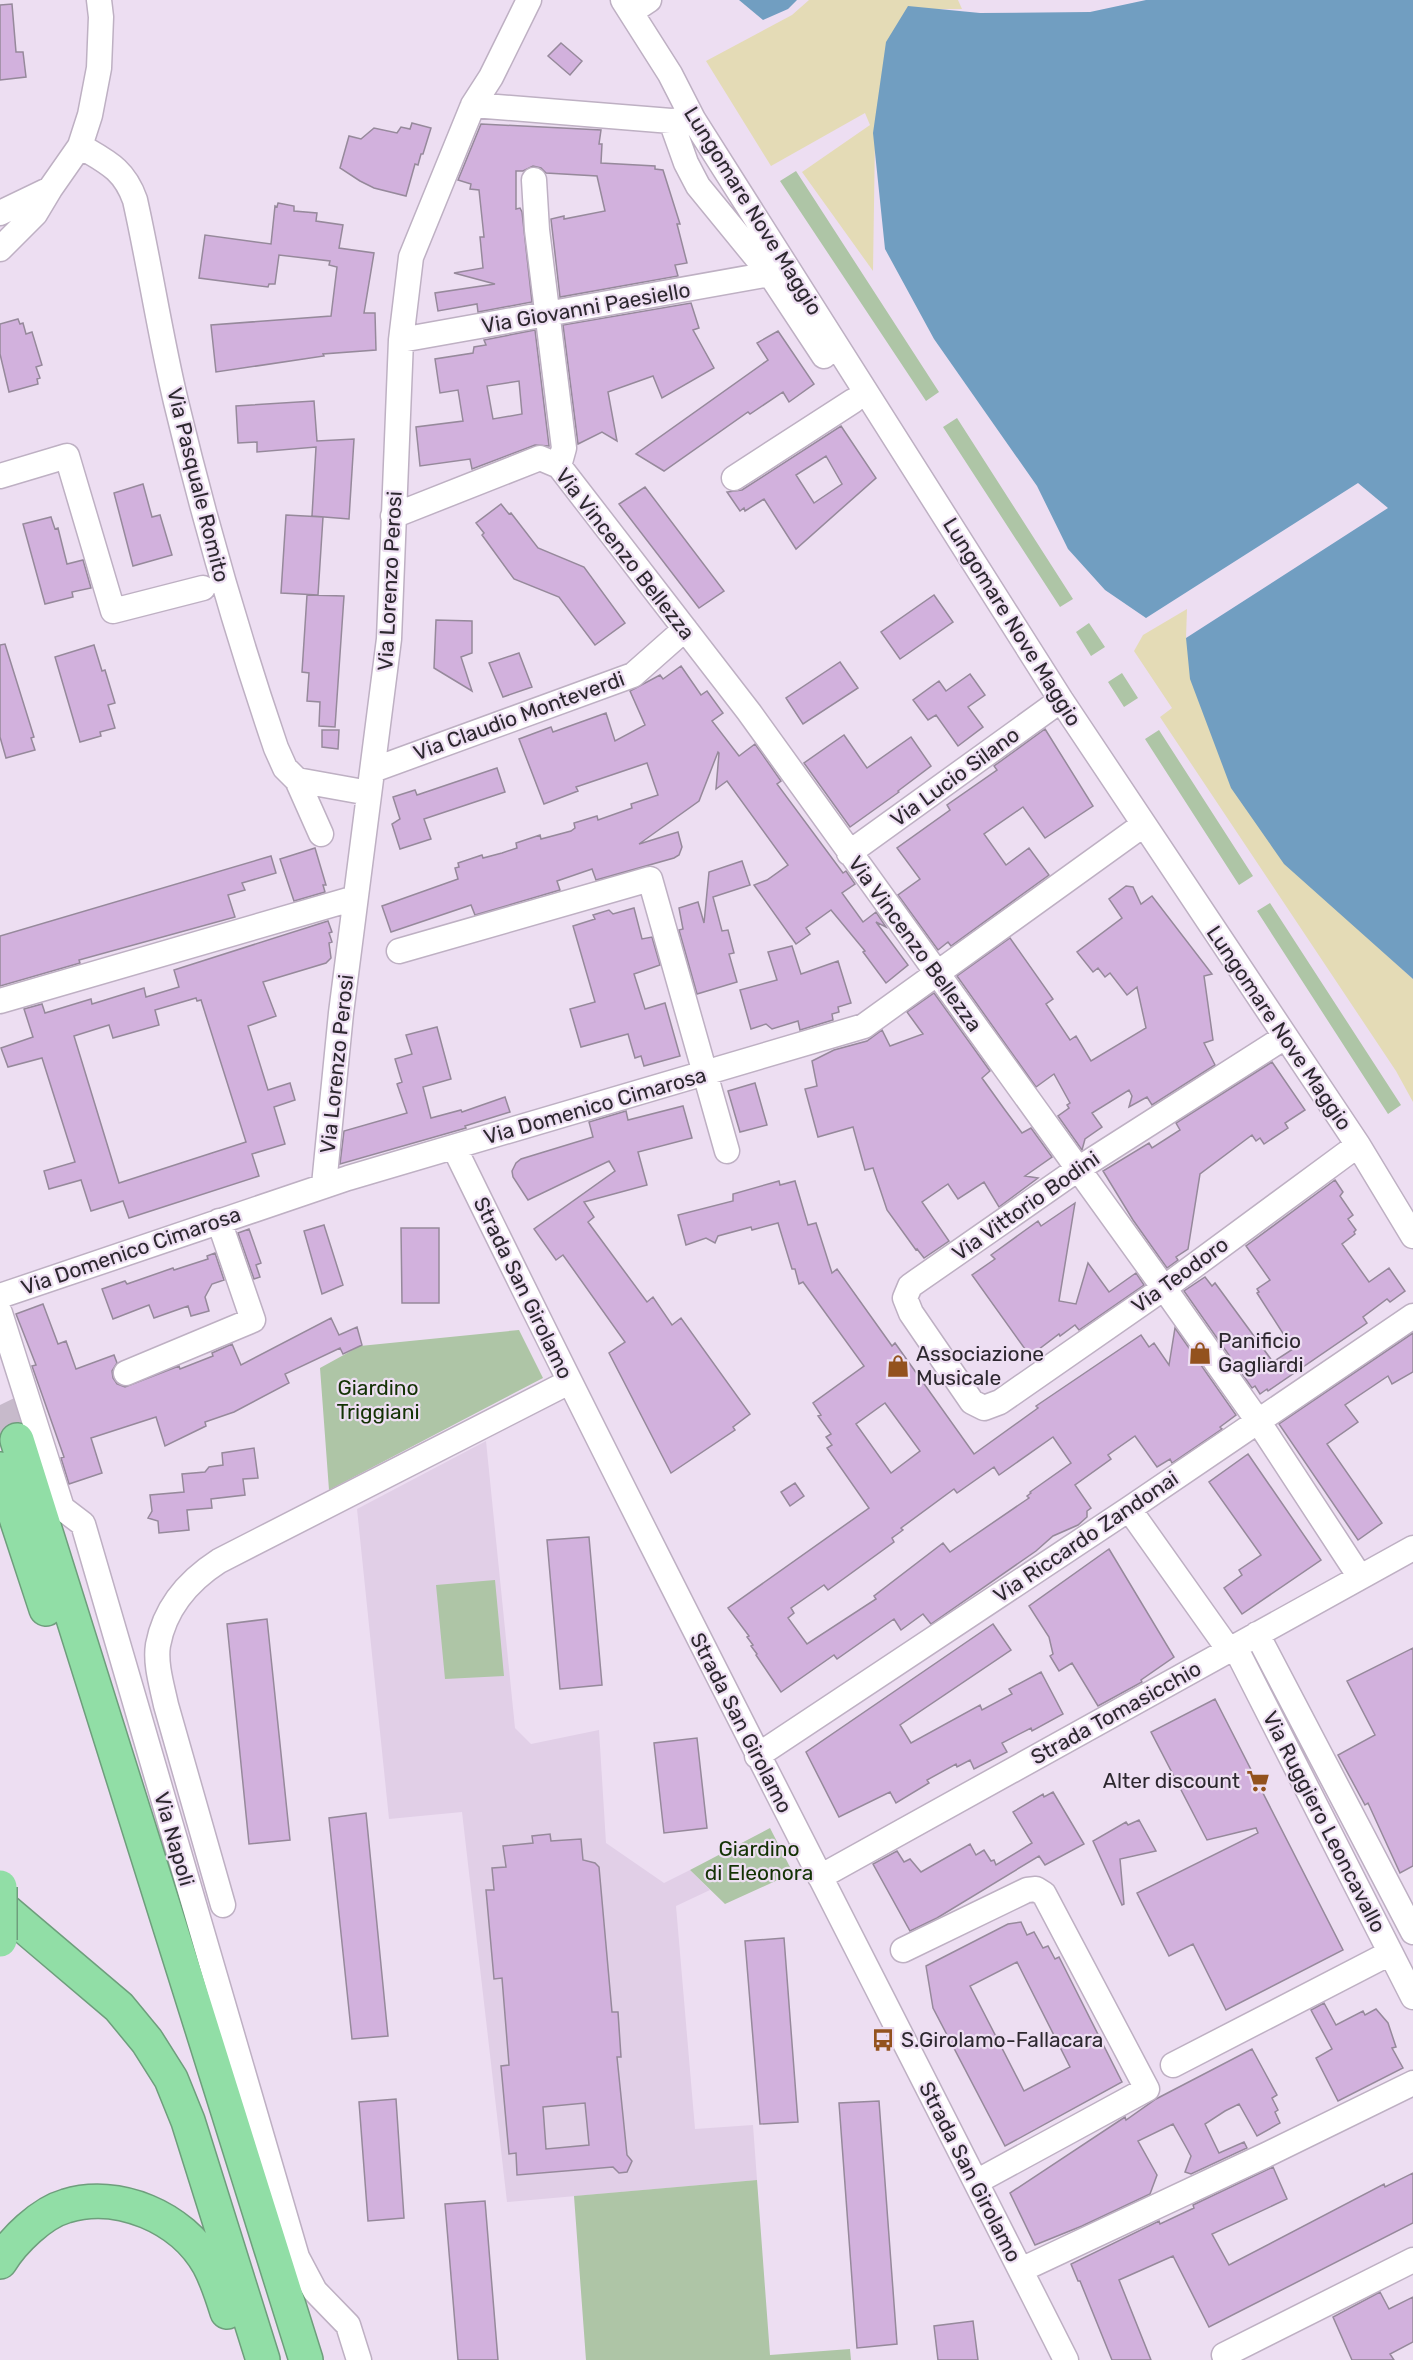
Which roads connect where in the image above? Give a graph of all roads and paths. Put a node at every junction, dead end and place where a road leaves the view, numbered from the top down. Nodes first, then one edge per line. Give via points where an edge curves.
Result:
1 (99, 0) edge
2 (529, 0) edge
3 (635, 4) edge
4 (473, 105) junction
5 (682, 120) junction
6 (80, 146) junction
7 (534, 180) dead end
8 (50, 189) junction
9 (0, 213) edge
10 (0, 249) edge
11 (770, 274) junction
12 (549, 314) junction
13 (401, 340) junction
14 (853, 401) junction
15 (558, 466) junction
16 (0, 476) edge
17 (734, 478) dead end
18 (393, 516) junction
19 (203, 588) dead end
20 (685, 629) junction
21 (1056, 703) junction
22 (373, 770) junction
23 (297, 780) junction
24 (369, 793) junction
25 (1143, 825) junction
26 (321, 834) dead end
27 (849, 853) junction
28 (355, 898) junction
29 (399, 951) dead end
30 (936, 973) junction
31 (0, 1001) edge
32 (1285, 1037) junction
33 (706, 1073) junction
34 (1358, 1145) junction
35 (454, 1147) junction
36 (727, 1151) dead end
37 (1078, 1169) junction
38 (324, 1185) junction
39 (219, 1221) junction
40 (1413, 1236) edge
41 (1164, 1288) junction
42 (0, 1296) edge
43 (0, 1313) edge
44 (1413, 1316) edge
45 (126, 1373) dead end
46 (569, 1382) junction
47 (1000, 1402) joint
48 (1258, 1421) junction
49 (17, 1440) tunnel mouth
50 (0, 1469) tunnel mouth
51 (1129, 1509) junction
52 (1413, 1548) edge
53 (1360, 1577) junction
54 (1257, 1634) junction
55 (1232, 1649) junction
56 (757, 1756) junction
57 (820, 1877) junction
58 (0, 1887) edge
59 (223, 1905) dead end
60 (0, 1906) edge
61 (1413, 1932) edge
62 (0, 1940) edge
63 (903, 1950) dead end
64 (1390, 1953) junction
65 (1413, 1997) edge
66 (1173, 2065) dead end
67 (1413, 2083) edge
68 (976, 2182) junction
69 (1413, 2260) edge
70 (0, 2262) edge
71 (1021, 2270) junction
72 (1224, 2355) dead end
73 (242, 2360) edge
74 (263, 2360) edge
75 (284, 2360) edge
76 (306, 2360) edge
77 (359, 2360) edge
78 (1066, 2360) edge

1 - 6 street via 99,68
2 - 4 street, Via Lorenzo Perosi
3 - 5 street, Lungomare Nove Maggio via 670,74
4 - 5 street
4 - 13 street, Via Lorenzo Perosi via 411,257
5 - 11 street via 686,163 698,186
5 - 21 street, Lungomare Nove Maggio
6 - 8 street
6 - 23 street, Via Pasquale Romito via 116,168 129,184 135,200 174,392 222,582 276,748 285,768
7 - 12 street
8 - 9 street
8 - 10 street via 35,214
11 - 12 street, Via Giovanni Paesiello
11 - 14 street
12 - 13 street, Via Giovanni Paesiello
12 - 15 street via 564,448
13 - 18 street, Via Lorenzo Perosi
14 - 17 street
14 - 21 street
15 - 18 street, Via Vincenzo Bellezza via 540,458
15 - 20 street, Via Vincenzo Bellezza
16 - 19 street via 66,456 113,611
18 - 22 street, Via Lorenzo Perosi via 389,639
20 - 22 street, Via Claudio Monteverdi via 633,675
20 - 27 street, Via Vincenzo Bellezza
21 - 25 street, Lungomare Nove Maggio
21 - 27 street, Via Lucio Silano
22 - 24 street, Via Lorenzo Perosi
23 - 24 street
23 - 26 street, Via Pasquale Romito
24 - 28 street, Via Lorenzo Perosi
25 - 30 street, Via Domenico Cimarosa
25 - 32 street, Lungomare Nove Maggio
27 - 30 street, Via Vincenzo Bellezza
28 - 31 street
28 - 38 street, Via Lorenzo Perosi
29 - 33 street via 650,879
30 - 33 street, Via Domenico Cimarosa via 864,1026
30 - 37 street, Via Vincenzo Bellezza
32 - 34 street, Lungomare Nove Maggio
32 - 37 street, Via Vittorio Bodini
33 - 35 street, Via Domenico Cimarosa
33 - 36 street
34 - 40 street, Lungomare Nove Maggio
34 - 41 street, Via Teodoro
35 - 38 street, Via Domenico Cimarosa
35 - 46 street, Strada San Girolamo
37 - 41 street, Via Vincenzo Bellezza
37 - 47 street, Via Vittorio Bodini via 910,1286 905,1298 911,1313 972,1402 984,1408
38 - 39 street, Via Domenico Cimarosa
39 - 42 street, Via Domenico Cimarosa
39 - 45 street via 253,1320
41 - 47 street, Via Teodoro
41 - 48 street, Via Vincenzo Bellezza
43 - 77 street, Via Napoli via 62,1508 82,1524 297,2257 315,2291 348,2325
44 - 48 street, Via Riccardo Zandonai
46 - 56 street, Strada San Girolamo
46 - 59 street via 219,1561 197,1575 181,1593 167,1617 158,1646 159,1671
48 - 51 street, Via Riccardo Zandonai
48 - 53 street, Via Vincenzo Bellezza
49 - 76 highway
50 - 75 highway
51 - 55 street, Via Ruggiero Leoncavallo
51 - 56 street, Via Riccardo Zandonai
52 - 53 street, Strada Tomasicchio
53 - 54 street, Strada Tomasicchio
54 - 55 street, Strada Tomasicchio
54 - 61 street, Via Ruggiero Leoncavallo
55 - 57 street, Strada Tomasicchio
55 - 64 street, Via Ruggiero Leoncavallo
56 - 57 street, Strada San Girolamo
57 - 68 street, Strada San Girolamo
58 - 62 highway, bridge
60 - 74 highway via 119,2007 171,2079 188,2121
63 - 68 street via 1036,1889 1044,1894 1148,2089
64 - 65 street, Via Ruggiero Leoncavallo
64 - 66 street
67 - 71 street
68 - 71 street, Strada San Girolamo
69 - 72 street
70 - 73 highway via 33,2224 64,2206 98,2201 129,2205 159,2217 186,2238 208,2264
71 - 78 street, Strada San Girolamo

